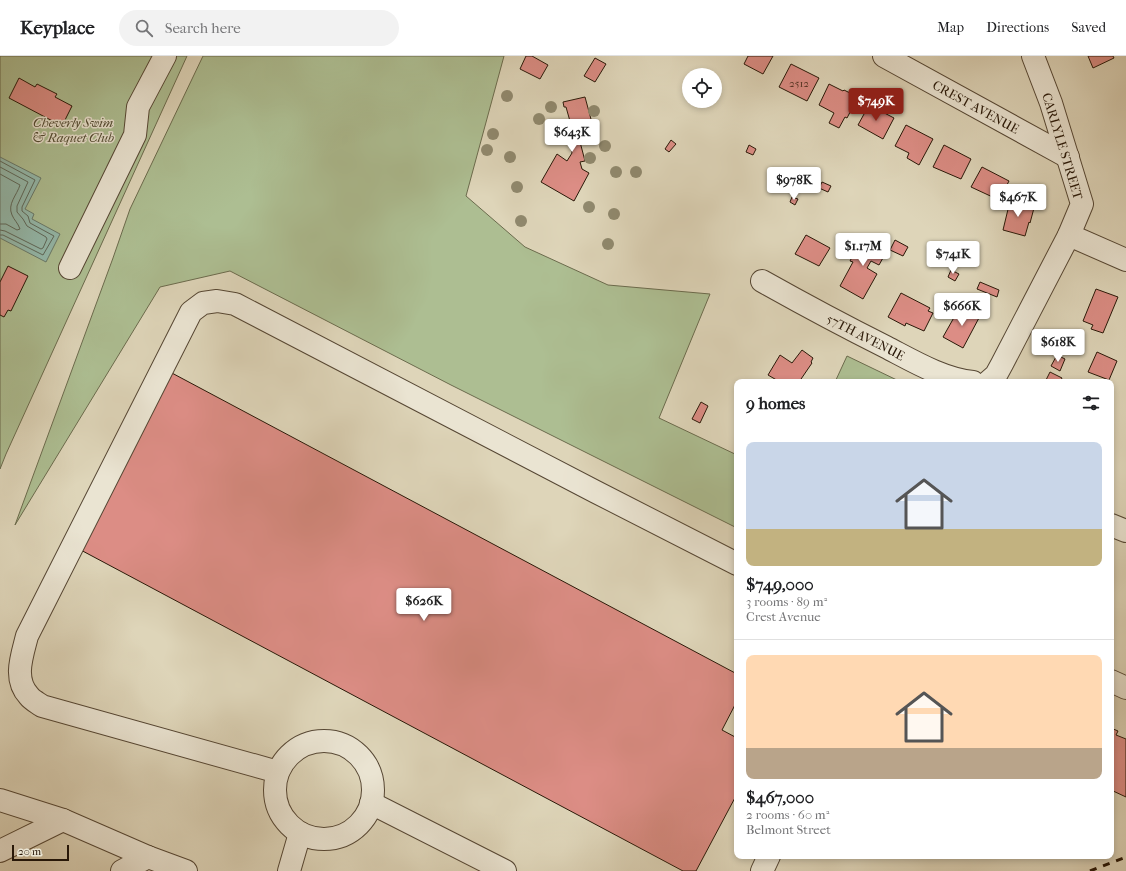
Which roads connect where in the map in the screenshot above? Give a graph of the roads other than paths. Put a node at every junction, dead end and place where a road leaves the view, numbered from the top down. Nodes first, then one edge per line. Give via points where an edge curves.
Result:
1 (165, 56) edge
2 (884, 56) edge
3 (1033, 56) edge
4 (1068, 157) junction
5 (1069, 235) junction
6 (1126, 260) edge
7 (70, 268) dead end
8 (762, 281) dead end
9 (959, 379) edge
10 (991, 379) edge
11 (1114, 526) edge
12 (1126, 531) edge
13 (734, 562) edge
14 (1114, 682) edge
15 (1126, 688) edge
16 (278, 772) junction
17 (0, 800) edge
18 (371, 803) junction
19 (63, 820) junction
20 (300, 833) junction
21 (0, 851) edge
22 (148, 857) junction
23 (768, 859) edge
24 (122, 871) edge
25 (186, 871) edge
26 (289, 871) edge
27 (505, 871) edge
28 (762, 871) edge

1 - 7 street via 138,107 135,134
2 - 4 street, CREST AVENUE
3 - 4 street, CARLYLE STREET
4 - 5 street, CARLYLE STREET via 1082,204
5 - 6 street
5 - 10 street, CARLYLE STREET via 1002,364
8 - 9 street, 57TH AVENUE via 907,358 941,374
11 - 12 street
13 - 16 street via 235,304 217,301 203,303 191,312 27,636 20,666 21,683 29,696 42,706
14 - 15 street
16 - 18 street via 294,750 323,740 337,742 351,749 368,770 373,793
16 - 20 street via 275,785 276,803 286,821
17 - 19 street
18 - 20 street via 363,819 345,834 315,838
18 - 27 street
19 - 21 street
19 - 22 street
20 - 26 street
22 - 24 street
22 - 25 street
23 - 28 street

